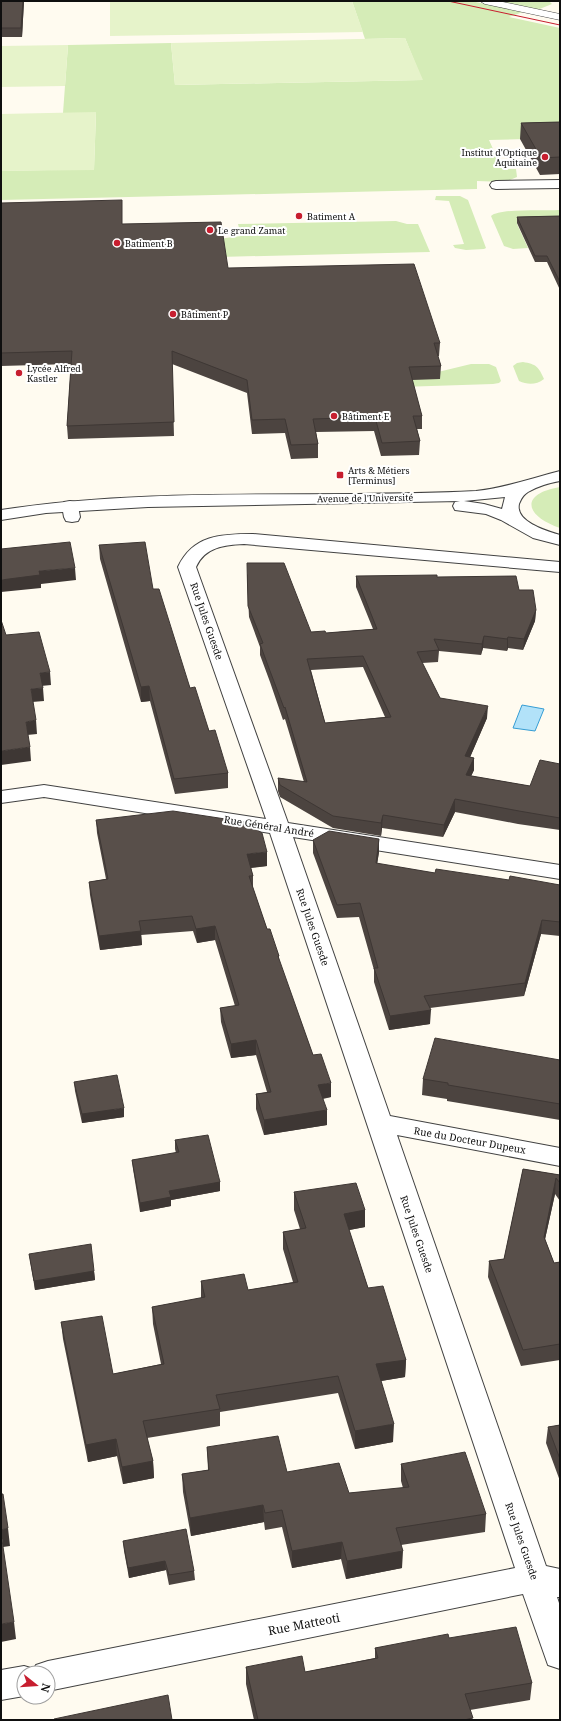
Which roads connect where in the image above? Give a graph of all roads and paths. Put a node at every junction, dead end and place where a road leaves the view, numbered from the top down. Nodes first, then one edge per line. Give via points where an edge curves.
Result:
1 (485, 1) edge
2 (560, 17) edge
3 (560, 184) edge
4 (496, 185) dead end
5 (560, 476) edge
6 (527, 484) junction
7 (201, 507) junction
8 (71, 512) junction
9 (1, 516) edge
10 (520, 524) junction
11 (1, 526) edge
12 (560, 540) edge
13 (560, 567) edge
14 (1, 797) edge
15 (279, 827) junction
16 (560, 872) edge
17 (379, 1123) junction
18 (560, 1157) edge
19 (547, 1580) edge
20 (560, 1654) edge
21 (56, 1674) edge
22 (16, 1682) edge
23 (1, 1685) edge

1 - 2 street
3 - 4 street
5 - 6 street, Avenue de l'Université
6 - 7 street, Avenue de l'Université via 512,491 468,496
6 - 10 street via 515,493 509,503 511,513
7 - 8 street, Avenue de l'Université via 102,515
7 - 10 street, Avenue de l'Université via 470,506 496,512
8 - 9 street, Avenue de l'Université via 46,508
8 - 11 street, Avenue de l'Université
10 - 12 street, Avenue de l'Université
13 - 15 street, Rue Jules Guesde via 253,539 220,541 197,550 187,567
14 - 15 street, Rue Général André via 44,791
15 - 16 street, Rue Général André
15 - 17 street, Rue Jules Guesde
17 - 18 street, Rue du Docteur Dupeux
17 - 19 street, Rue Jules Guesde
19 - 20 street, Rue Jules Guesde
19 - 21 street, Rue Matteoti
22 - 23 street

